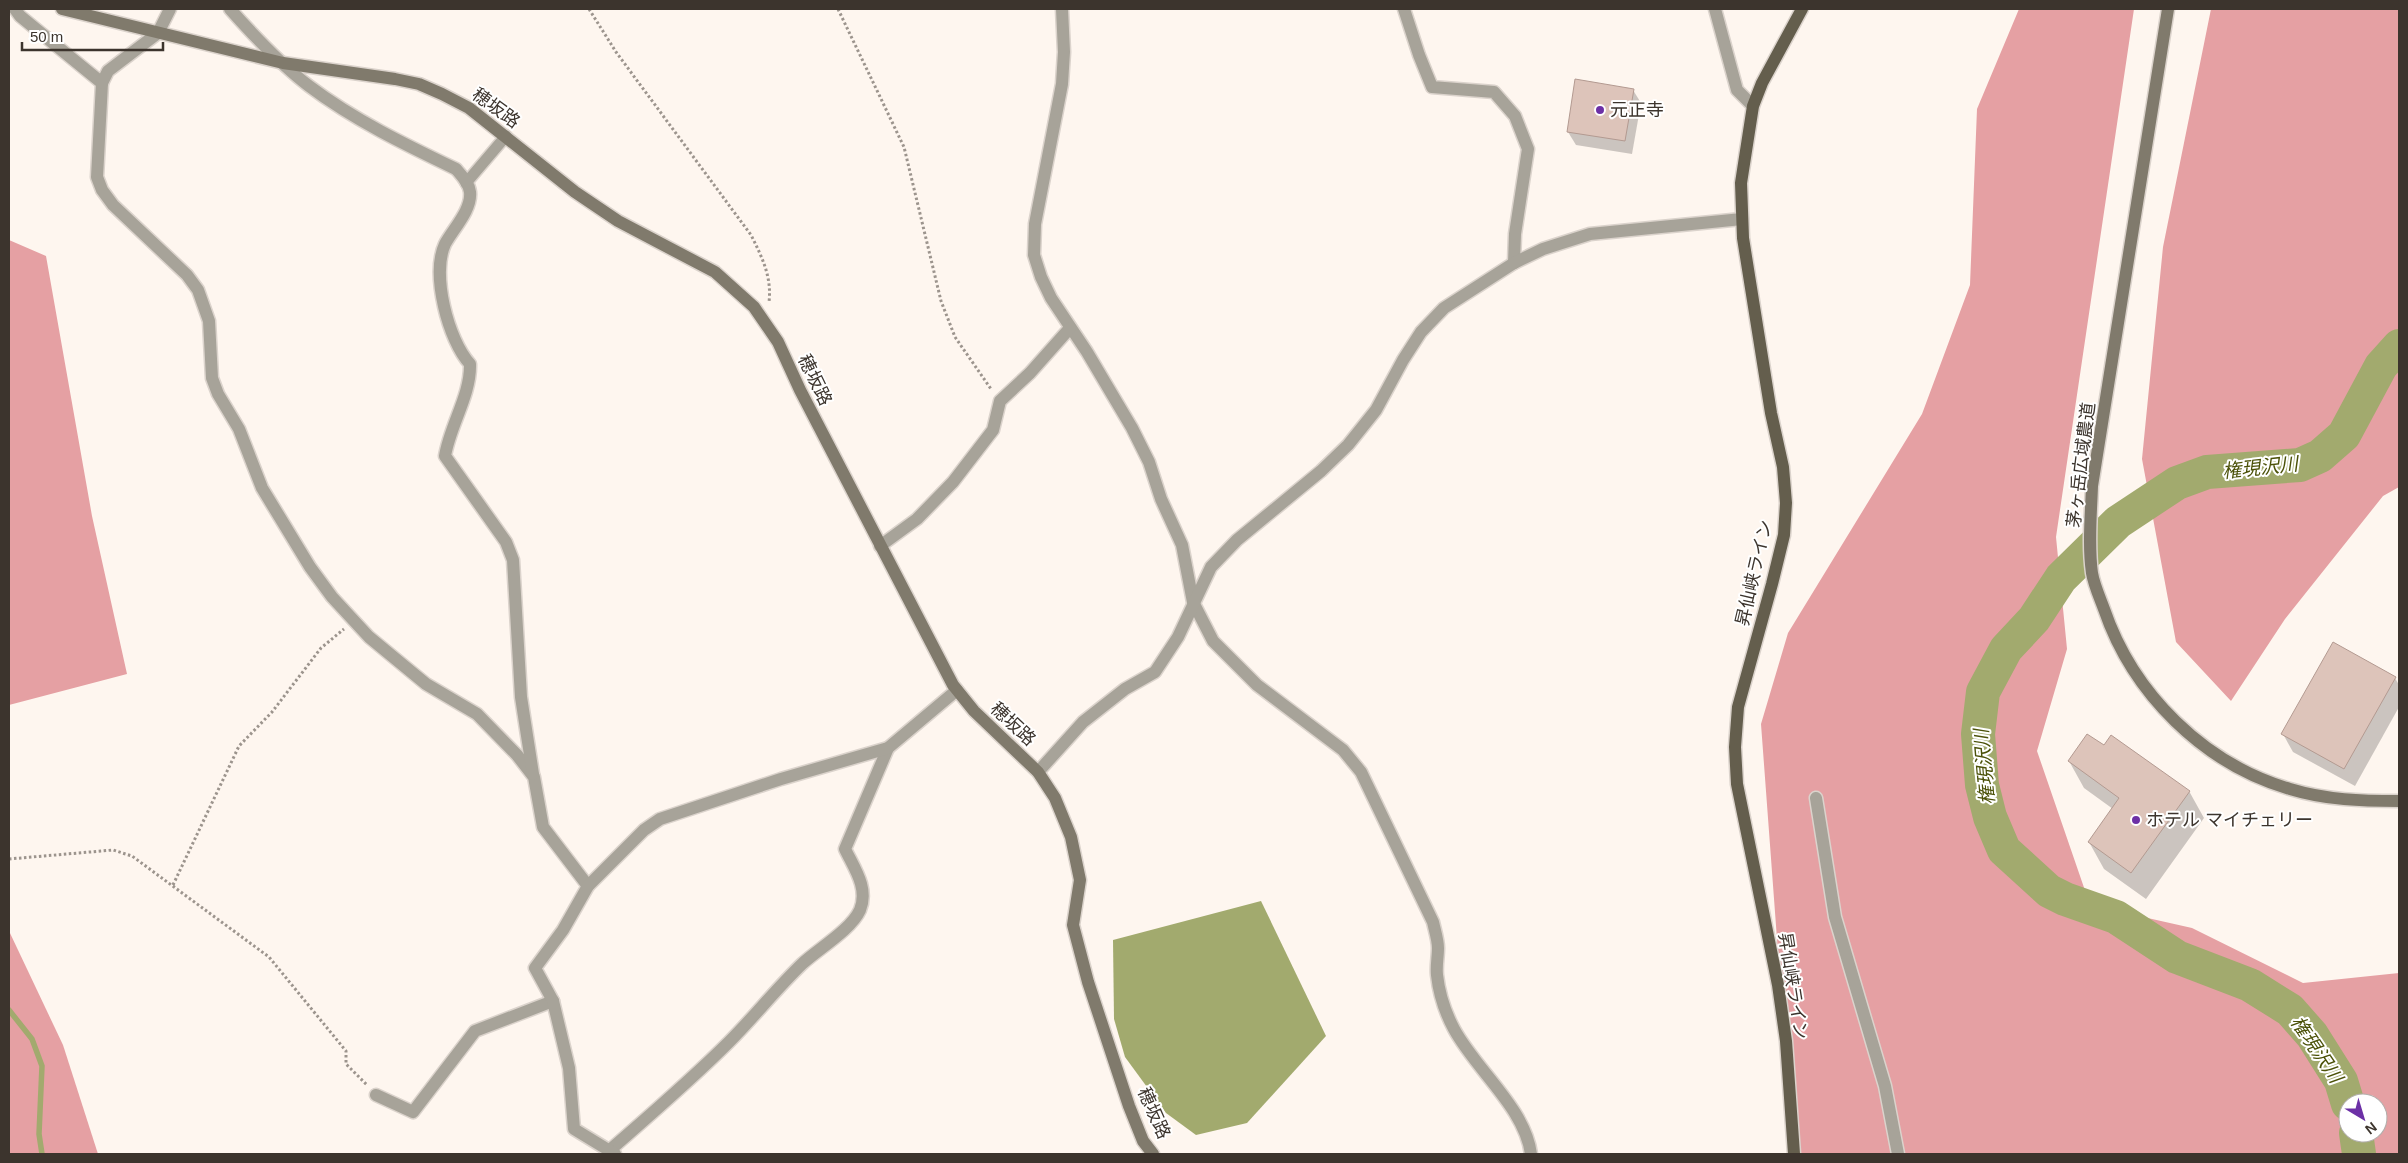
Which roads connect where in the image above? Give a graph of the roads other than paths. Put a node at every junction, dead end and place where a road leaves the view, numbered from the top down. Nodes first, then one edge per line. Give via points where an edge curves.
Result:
1 (15, 9) edge
2 (62, 9) edge
3 (170, 9) edge
4 (230, 9) edge
5 (1062, 9) edge
6 (1404, 9) edge
7 (1715, 9) edge
8 (1802, 9) edge
9 (2168, 9) edge
10 (158, 32) junction
11 (283, 63) junction
12 (102, 83) junction
13 (1753, 106) junction
14 (506, 136) junction
15 (466, 183) junction
16 (1742, 219) junction
17 (1514, 263) junction
18 (1070, 328) junction
19 (880, 546) junction
20 (1193, 602) junction
21 (957, 690) junction
22 (888, 748) junction
23 (1038, 772) junction
24 (534, 777) junction
25 (1816, 798) dead end
26 (2399, 801) edge
27 (588, 886) junction
28 (553, 1001) junction
29 (376, 1095) road end
30 (613, 1152) edge
31 (1153, 1154) edge
32 (1531, 1154) edge
33 (1794, 1154) edge
34 (1898, 1154) edge

1 - 12 street
2 - 10 main road, 穂坂路
3 - 10 street
4 - 11 street
5 - 18 street via 1062,84 1035,224 1034,255 1048,291
6 - 17 street via 1432,87 1494,92 1515,116 1528,149 1515,234
7 - 13 street via 1737,90
8 - 13 main road, 昇仙峡ライン
9 - 26 main road, 茅ヶ岳広域農道 via 2092,486 2092,575 2108,622 2132,670 2166,713 2230,764 2290,789 2351,802
10 - 11 main road, 穂坂路
10 - 12 street via 108,71
11 - 14 main road, 穂坂路 via 419,84 469,108
11 - 15 street via 341,107 456,169
12 - 24 street via 97,178 102,190 198,290 209,321 212,378 218,394 239,429 262,488 310,567 332,597 369,637 426,684 477,714
13 - 16 main road, 昇仙峡ライン via 1741,183
14 - 15 lane
14 - 19 main road, 穂坂路 via 575,192 618,221 715,272 754,308 778,342
15 - 24 street via 470,192 468,204 440,260 442,297 460,353 470,364 470,376 448,436 445,456 506,542 513,560 521,697
16 - 17 street via 1590,234 1543,249
16 - 33 main road, 昇仙峡ライン via 1742,238 1771,413 1784,467 1786,503 1784,535 1738,706 1737,784 1778,985
17 - 20 street via 1444,308 1421,332 1376,410 1348,445 1237,540 1211,567
18 - 19 street via 1000,401 993,430 953,482 917,519
18 - 20 street via 1132,428 1149,462 1182,545
19 - 21 main road, 穂坂路 via 939,662
20 - 23 street via 1178,637 1155,672 1125,689 1083,722
20 - 32 street via 1213,641 1235,664 1257,685 1343,750 1362,772 1433,922 1438,946 1437,975 1453,1028 1517,1117 1529,1138
21 - 22 street
21 - 23 main road, 穂坂路 via 974,712
22 - 27 street via 660,818
22 - 30 street via 845,849 862,885 864,897 859,911 850,924 802,964 730,1042
23 - 31 main road, 穂坂路 via 1055,798 1071,837 1080,880 1073,925 1130,1106 1143,1141
24 - 27 street via 543,827
25 - 34 street via 1835,917 1885,1086
27 - 28 street via 563,930 535,968
28 - 29 street via 475,1031 413,1112
28 - 30 street via 569,1068 574,1129

